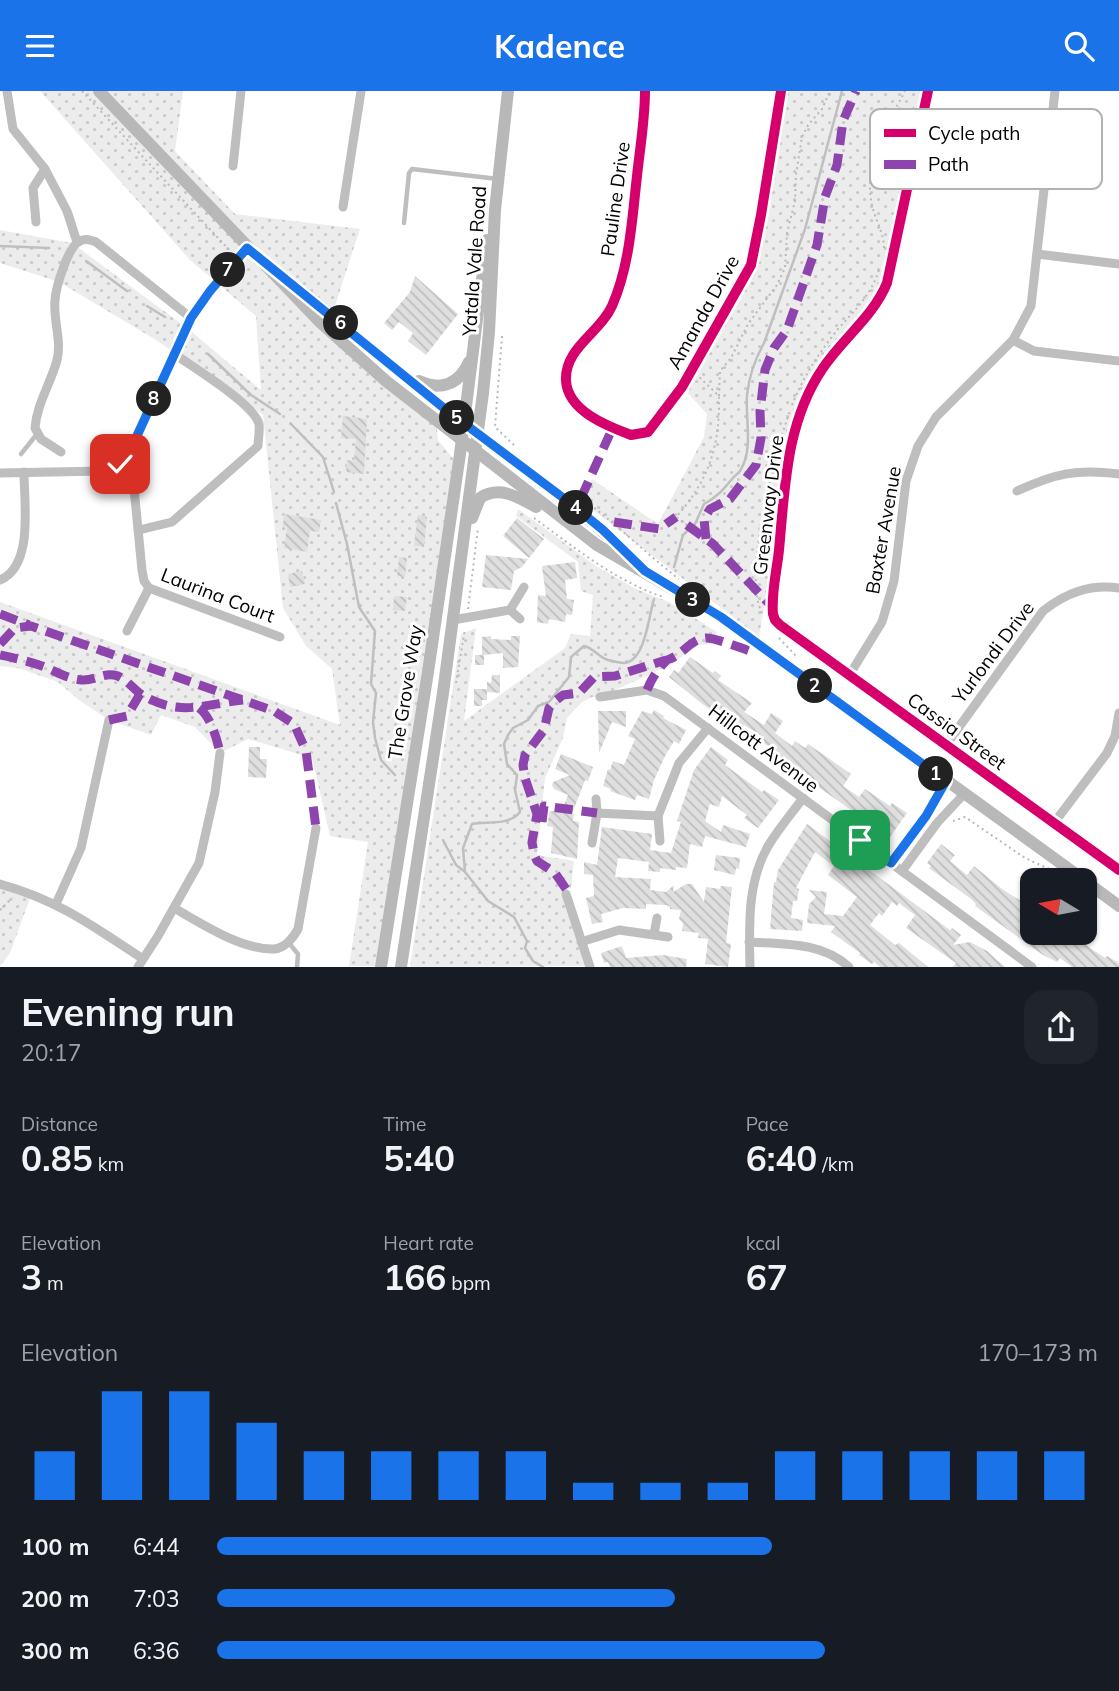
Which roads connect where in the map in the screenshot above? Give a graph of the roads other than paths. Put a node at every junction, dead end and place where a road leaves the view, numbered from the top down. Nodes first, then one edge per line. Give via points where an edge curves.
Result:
1 (99, 91) edge
2 (241, 91) edge
3 (361, 91) edge
4 (508, 91) edge
5 (645, 91) edge
6 (781, 91) edge
7 (928, 91) edge
8 (1055, 91) edge
9 (10, 93) edge
10 (924, 109) edge
11 (1053, 109) edge
12 (233, 166) dead end
13 (46, 169) junction
14 (499, 179) junction
15 (907, 189) edge
16 (1044, 189) edge
17 (343, 207) dead end
18 (495, 209) junction
19 (36, 222) dead end
20 (404, 223) dead end
21 (77, 242) junction
22 (250, 251) junction
23 (1037, 254) junction
24 (1119, 264) edge
25 (191, 318) junction
26 (1013, 340) junction
27 (473, 351) junction
28 (176, 355) junction
29 (1119, 361) edge
30 (486, 365) junction
31 (403, 373) junction
32 (464, 423) junction
33 (477, 433) junction
34 (624, 433) joint
35 (37, 434) junction
36 (462, 440) junction
37 (475, 449) junction
38 (500, 449) junction
39 (61, 452) dead end
40 (21, 454) dead end
41 (122, 461) junction
42 (0, 473) edge
43 (24, 473) junction
44 (1119, 474) edge
45 (1017, 491) dead end
46 (567, 524) junction
47 (139, 530) junction
48 (645, 571) junction
49 (0, 580) edge
50 (457, 585) junction
51 (524, 587) dead end
52 (149, 588) junction
53 (1119, 588) edge
54 (510, 610) junction
55 (520, 619) dead end
56 (453, 620) junction
57 (775, 621) joint
58 (127, 631) dead end
59 (281, 637) dead end
60 (850, 674) junction
61 (600, 697) dead end
62 (1119, 713) edge
63 (109, 720) dead end
64 (708, 728) junction
65 (946, 745) junction
66 (220, 753) dead end
67 (946, 781) junction
68 (964, 794) junction
69 (803, 798) junction
70 (596, 799) dead end
71 (597, 813) junction
72 (658, 816) junction
73 (926, 816) junction
74 (937, 823) junction
75 (1055, 823) junction
76 (316, 828) dead end
77 (660, 841) dead end
78 (592, 843) dead end
79 (891, 863) junction
80 (1066, 868) edge
81 (1119, 870) edge
82 (902, 871) junction
83 (0, 884) edge
84 (1097, 890) edge
85 (566, 894) dead end
86 (56, 904) junction
87 (1119, 906) edge
88 (174, 908) junction
89 (657, 918) dead end
90 (654, 934) junction
91 (668, 937) dead end
92 (288, 942) junction
93 (581, 942) junction
94 (749, 942) junction
95 (140, 963) edge
96 (297, 967) edge
97 (381, 967) edge
98 (401, 967) edge
99 (590, 967) edge
100 (750, 967) edge
101 (849, 967) edge
102 (1032, 967) edge

1 - 22 main road
2 - 12 street
3 - 17 street
4 - 14 main road, Yatala Vale Road
5 - 34 street, Pauline Drive via 629,248 621,279 605,318 573,353 566,369 569,393 579,408
6 - 34 street, Amanda Drive via 753,258 682,387 648,432
7 - 10 street, Greenway Drive
8 - 11 street, Baxter Avenue
9 - 13 street via 13,129
13 - 19 street via 33,188
13 - 21 street
14 - 18 main road, Yatala Vale Road
14 - 20 lane via 412,169
15 - 57 street, Greenway Drive via 887,283 873,308 822,370 793,435
16 - 23 street, Baxter Avenue
18 - 27 main road, Yatala Vale Road
18 - 30 main road, Yatala Vale Road
21 - 25 street via 96,242
21 - 35 street via 55,297 57,361 35,421
22 - 25 street via 237,258
22 - 31 main road
22 - 36 main road via 344,344
23 - 24 street
23 - 26 street, Baxter Avenue via 1031,306
25 - 28 street
26 - 29 street via 1034,351
26 - 60 street, Baxter Avenue via 936,417 918,446 906,481 894,581 883,622
27 - 31 main road via 462,375 450,384 432,387
27 - 32 main road, Yatala Vale Road
28 - 41 street
28 - 47 street via 252,412 259,424 258,446 172,522
30 - 33 main road, Yatala Vale Road
30 - 38 main road via 489,430
31 - 32 main road
32 - 33 main road
32 - 36 main road, The Grove Way
33 - 37 main road, The Grove Way
33 - 38 main road
35 - 39 street
35 - 40 lane
36 - 37 main road
36 - 97 main road, The Grove Way
37 - 46 main road
37 - 50 main road, The Grove Way
38 - 48 main road via 603,530
41 - 43 street via 104,471
41 - 47 street, Laurina Court via 133,478
42 - 43 street
43 - 49 street via 22,554 12,572
44 - 45 street via 1073,472
46 - 48 main road
46 - 50 main road via 512,495 483,495 475,507
47 - 52 street, Laurina Court via 142,570
48 - 67 main road via 721,617
50 - 56 main road, The Grove Way
51 - 54 street
52 - 58 street
52 - 59 street, Laurina Court
53 - 65 street, Yurlondi Drive via 1085,588 1043,611
54 - 55 street
54 - 56 street
56 - 98 main road, The Grove Way
57 - 60 street, Cassia Street
60 - 65 street, Cassia Street
61 - 64 street, Hillcott Avenue via 653,691
62 - 75 street via 1107,753
63 - 86 street via 82,848
64 - 69 street, Hillcott Avenue
64 - 72 street via 679,763
65 - 75 street, Cassia Street
66 - 88 street via 199,863
67 - 68 main road
67 - 73 street
68 - 74 street
68 - 80 main road
69 - 79 street, Hillcott Avenue
69 - 94 street via 769,844 756,872
70 - 71 street
71 - 72 street
71 - 78 street
72 - 77 street
73 - 74 street
73 - 79 street
74 - 82 street
75 - 81 street, Cassia Street
76 - 92 street via 298,929
79 - 82 street, Hillcott Avenue
82 - 102 street, Hillcott Avenue
83 - 86 street
84 - 87 main road
85 - 93 street
86 - 95 street
88 - 92 street via 234,940 276,949
88 - 95 street
89 - 90 street
90 - 91 street
90 - 93 street via 619,930
92 - 96 lane via 298,954
93 - 99 street
94 - 100 street
94 - 101 street via 812,946

